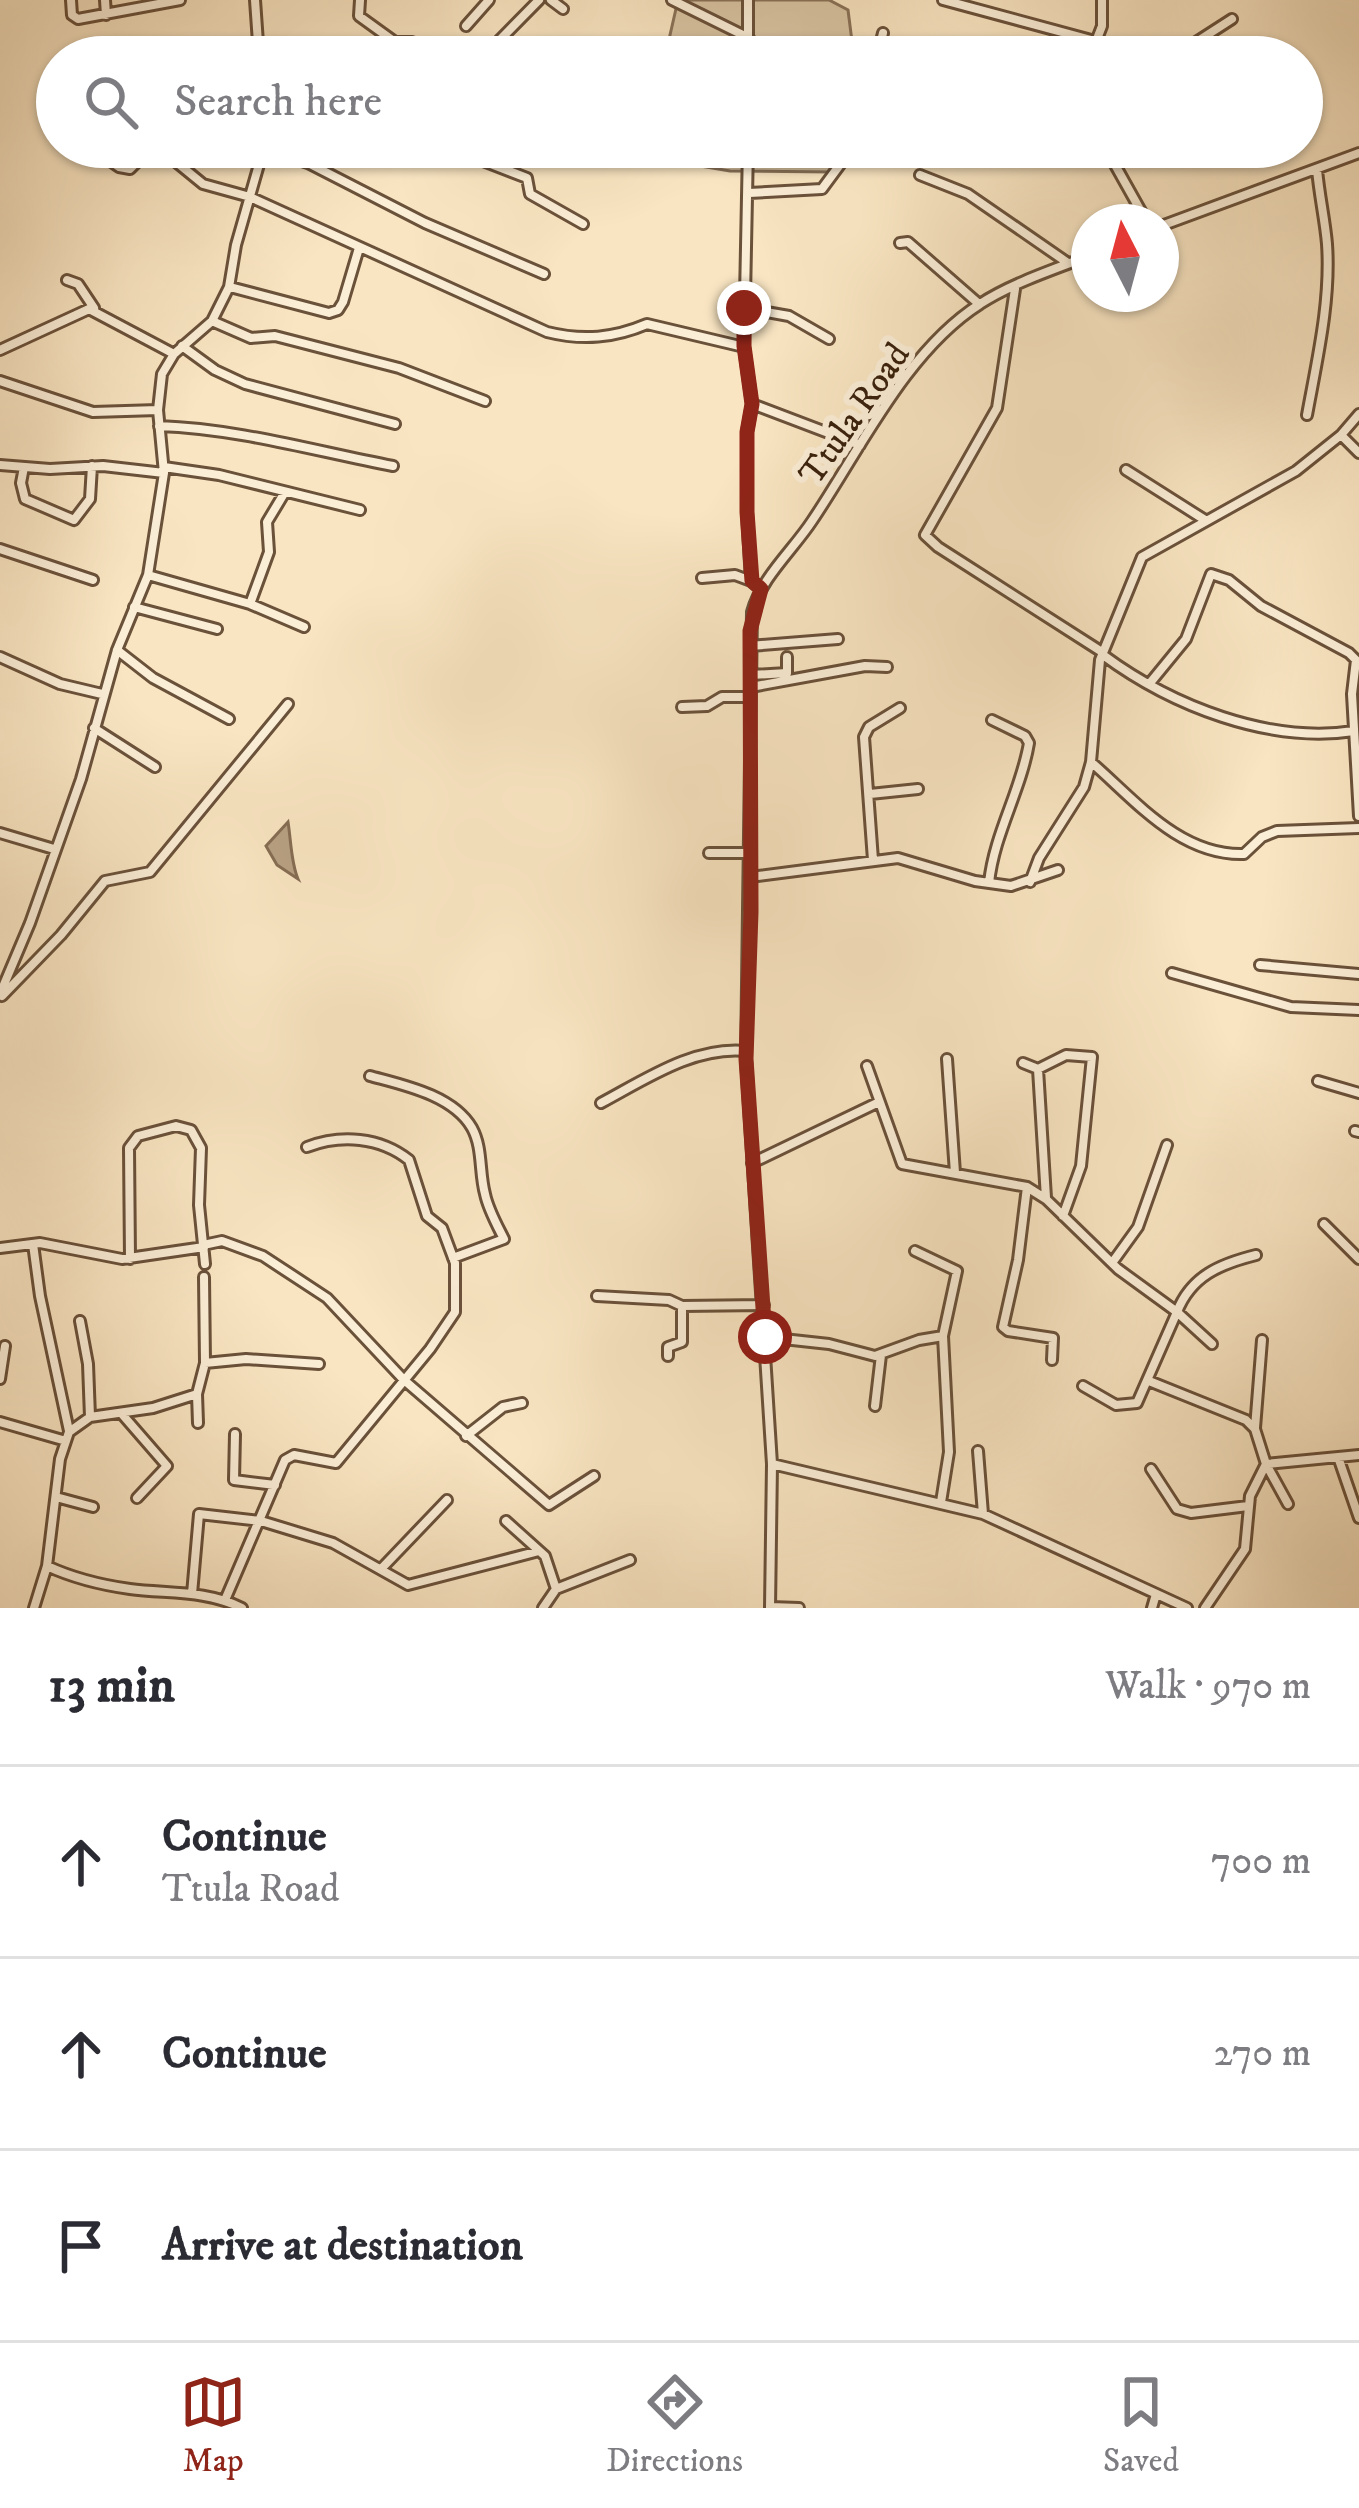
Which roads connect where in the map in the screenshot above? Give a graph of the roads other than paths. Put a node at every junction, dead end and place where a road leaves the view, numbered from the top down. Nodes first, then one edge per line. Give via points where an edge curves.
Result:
1 (71, 0) edge
2 (105, 0) edge
3 (165, 0) edge
4 (180, 0) edge
5 (254, 0) edge
6 (360, 0) edge
7 (489, 0) edge
8 (539, 0) edge
9 (551, 0) edge
10 (672, 0) edge
11 (748, 0) edge
12 (943, 0) edge
13 (1102, 0) edge
14 (563, 10) dead end
15 (106, 15) junction
16 (1232, 19) dead end
17 (466, 26) dead end
18 (883, 33) dead end
19 (257, 36) edge
20 (387, 36) edge
21 (504, 36) edge
22 (745, 36) edge
23 (749, 36) edge
24 (882, 36) edge
25 (1076, 36) edge
26 (1097, 36) edge
27 (1205, 36) edge
28 (1359, 153) edge
29 (1323, 167) edge
30 (183, 168) edge
31 (258, 168) edge
32 (318, 168) edge
33 (501, 168) edge
34 (748, 168) edge
35 (840, 168) edge
36 (1117, 168) edge
37 (1317, 169) joint
38 (920, 175) dead end
39 (749, 193) junction
40 (250, 197) junction
41 (1137, 204) edge
42 (1179, 219) edge
43 (583, 224) dead end
44 (900, 243) dead end
45 (359, 248) junction
46 (1069, 263) joint
47 (544, 274) dead end
48 (67, 280) dead end
49 (230, 287) junction
50 (1015, 288) junction
51 (979, 304) junction
52 (744, 308) junction
53 (95, 309) junction
54 (212, 321) junction
55 (829, 339) dead end
56 (182, 346) junction
57 (744, 346) junction
58 (0, 350) edge
59 (174, 354) junction
60 (0, 381) edge
61 (484, 401) dead end
62 (752, 404) junction
63 (158, 410) junction
64 (1359, 414) edge
65 (1307, 415) dead end
66 (395, 424) dead end
67 (159, 426) junction
68 (1341, 435) junction
69 (860, 446) junction
70 (1359, 452) edge
71 (0, 465) edge
72 (92, 466) junction
73 (393, 466) dead end
74 (24, 467) junction
75 (164, 470) junction
76 (1126, 470) dead end
77 (285, 492) junction
78 (360, 510) dead end
79 (1205, 520) junction
80 (0, 549) edge
81 (148, 575) junction
82 (702, 578) dead end
83 (93, 580) dead end
84 (752, 581) junction
85 (761, 589) junction
86 (250, 604) junction
87 (134, 608) junction
88 (304, 627) dead end
89 (217, 628) dead end
90 (838, 639) dead end
91 (750, 646) junction
92 (117, 650) junction
93 (1103, 654) junction
94 (1357, 654) edge
95 (0, 657) edge
96 (788, 657) dead end
97 (886, 667) dead end
98 (751, 675) junction
99 (1150, 683) junction
100 (750, 692) junction
101 (102, 694) junction
102 (288, 704) dead end
103 (682, 707) dead end
104 (900, 708) dead end
105 (229, 719) dead end
106 (992, 720) dead end
107 (94, 728) junction
108 (1354, 731) junction
109 (1091, 762) junction
110 (155, 767) dead end
111 (918, 790) dead end
112 (869, 794) junction
113 (1359, 816) edge
114 (1359, 828) edge
115 (0, 833) edge
116 (54, 849) junction
117 (751, 853) junction
118 (709, 854) dead end
119 (873, 860) junction
120 (1058, 870) dead end
121 (750, 877) junction
122 (1030, 882) junction
123 (989, 883) junction
124 (1260, 965) dead end
125 (1172, 973) dead end
126 (1359, 974) edge
127 (0, 996) edge
128 (1359, 1010) edge
129 (746, 1051) junction
130 (947, 1059) dead end
131 (1023, 1064) dead end
132 (867, 1066) dead end
133 (1039, 1069) junction
134 (370, 1076) dead end
135 (1318, 1081) dead end
136 (1359, 1093) edge
137 (879, 1102) junction
138 (601, 1103) dead end
139 (1166, 1144) dead end
140 (307, 1147) dead end
141 (752, 1163) junction
142 (955, 1173) junction
143 (1027, 1186) junction
144 (1046, 1199) junction
145 (1063, 1216) junction
146 (1324, 1224) dead end
147 (33, 1244) junction
148 (206, 1245) junction
149 (0, 1248) edge
150 (915, 1252) dead end
151 (1256, 1255) dead end
152 (453, 1258) junction
153 (1359, 1258) edge
154 (130, 1259) junction
155 (1112, 1263) junction
156 (205, 1264) dead end
157 (204, 1276) dead end
158 (597, 1296) dead end
159 (764, 1305) junction
160 (682, 1306) junction
161 (1177, 1312) junction
162 (80, 1321) dead end
163 (943, 1336) junction
164 (765, 1337) junction
165 (1262, 1340) dead end
166 (1211, 1344) dead end
167 (5, 1346) dead end
168 (881, 1355) junction
169 (668, 1356) dead end
170 (1052, 1360) dead end
171 (205, 1363) junction
172 (319, 1364) dead end
173 (0, 1379) edge
174 (404, 1380) junction
175 (1149, 1381) junction
176 (1083, 1385) dead end
177 (197, 1394) junction
178 (522, 1403) dead end
179 (875, 1406) dead end
180 (120, 1412) junction
181 (90, 1418) junction
182 (0, 1422) edge
183 (198, 1423) dead end
184 (1255, 1429) junction
185 (235, 1434) dead end
186 (466, 1436) junction
187 (68, 1437) junction
188 (978, 1451) dead end
189 (1359, 1455) edge
190 (1338, 1457) junction
191 (772, 1464) junction
192 (1266, 1465) junction
193 (1151, 1468) dead end
194 (594, 1476) dead end
195 (275, 1485) junction
196 (56, 1497) junction
197 (136, 1498) dead end
198 (447, 1500) dead end
199 (1356, 1501) edge
200 (941, 1502) junction
201 (1288, 1504) dead end
202 (1248, 1506) junction
203 (93, 1507) dead end
204 (983, 1514) junction
205 (1359, 1518) edge
206 (261, 1521) junction
207 (506, 1521) dead end
208 (539, 1551) junction
209 (631, 1560) dead end
210 (47, 1566) junction
211 (382, 1568) junction
212 (556, 1588) junction
213 (198, 1594) junction
214 (1156, 1594) junction
215 (225, 1600) junction
216 (34, 1608) edge
217 (199, 1608) edge
218 (242, 1608) edge
219 (543, 1608) edge
220 (770, 1608) edge
221 (799, 1608) edge
222 (1152, 1608) edge
223 (1187, 1608) edge
224 (1205, 1608) edge

1 - 15 street via 73,19
2 - 15 street
3 - 4 street
3 - 15 street
5 - 19 street
6 - 20 street via 359,16
7 - 17 street
8 - 21 street
9 - 14 street
10 - 22 street
11 - 23 street
12 - 25 street
13 - 26 street
16 - 27 street
18 - 24 street
28 - 29 street
30 - 40 street via 203,184
31 - 40 street
32 - 47 street
33 - 43 street via 527,178 530,194
34 - 39 street
35 - 39 street via 822,189
36 - 41 street
37 - 42 street
37 - 65 street via 1326,278
38 - 46 street via 968,194
39 - 52 street
40 - 45 street
40 - 49 street
44 - 51 street via 930,257
45 - 49 street via 343,302 329,313
45 - 57 street via 547,332 592,338 647,324
46 - 50 street, Ttula Road
48 - 53 street
49 - 54 street
50 - 51 street, Ttula Road
50 - 93 street via 997,408 925,535
51 - 69 street, Ttula Road via 917,363
52 - 55 street via 789,316
52 - 57 street
53 - 58 street
53 - 59 street
54 - 56 street
54 - 61 street via 251,338 279,336 399,368
56 - 59 street
56 - 66 street via 244,384
57 - 62 street
59 - 63 street via 162,374
60 - 63 street via 93,412
62 - 69 street
62 - 84 street
63 - 67 street
64 - 68 street
67 - 73 street via 281,440
67 - 75 street
68 - 70 street
68 - 79 street via 1296,471
69 - 85 street, Ttula Road
71 - 74 street
72 - 74 street
72 - 74 street via 88,504 74,520 25,499
72 - 75 street
75 - 77 street
75 - 81 street
76 - 79 street
77 - 78 street
77 - 86 street via 267,522 269,552
79 - 93 street via 1142,557
80 - 83 street
81 - 86 street
81 - 87 street
82 - 84 street
84 - 85 street
85 - 91 street, Ttula Road
86 - 88 street
87 - 89 street
87 - 92 street
90 - 91 street
91 - 98 street, Ttula Road
92 - 101 street
92 - 105 street
93 - 99 street
93 - 109 street
94 - 99 street via 1211,574 1186,639
94 - 108 street
95 - 101 street
96 - 98 street via 787,673
97 - 100 street
98 - 100 street, Ttula Road
99 - 108 street via 1238,724 1279,733
100 - 103 street
100 - 117 street, Ttula Road
101 - 107 street
102 - 127 street via 150,872 105,881
104 - 112 street via 864,737
106 - 123 street via 1029,743
107 - 110 street
107 - 116 street
108 - 113 street
109 - 114 street via 1179,838 1203,847 1244,854 1276,831
109 - 122 street
111 - 112 street
112 - 119 street
115 - 116 street
116 - 127 street
117 - 118 street
117 - 121 street, Ttula Road
119 - 121 street
119 - 123 street via 911,860
120 - 122 street
121 - 129 street, Ttula Road
122 - 123 street
124 - 126 street
125 - 128 street via 1291,1007
129 - 138 street via 724,1049 671,1065
129 - 141 street, Ttula Road
130 - 142 street
131 - 133 street
132 - 137 street
133 - 144 street
133 - 145 street via 1066,1055 1092,1057 1081,1166
134 - 152 street via 427,1094 471,1126 485,1197 504,1239
135 - 136 street
137 - 141 street
137 - 142 street via 902,1164
139 - 155 street via 1138,1227
140 - 152 street via 338,1138 371,1142 409,1160 427,1216 442,1228
141 - 159 street, Ttula Road
142 - 143 street
143 - 144 street
143 - 170 street via 1003,1327 1053,1338
144 - 145 street
145 - 155 street
146 - 153 street
147 - 149 street
147 - 154 street
147 - 187 street
148 - 154 street
148 - 154 street via 201,1148 191,1130 176,1126 138,1136 129,1148
148 - 156 street
148 - 174 street via 233,1244 300,1278
150 - 163 street via 957,1271
151 - 161 street via 1198,1278
152 - 174 street via 455,1312
155 - 161 street
157 - 171 street
158 - 160 street
159 - 160 street
159 - 164 street, Ttula Road
160 - 169 street via 683,1339
161 - 166 street
161 - 175 street
162 - 181 street
163 - 168 street
163 - 200 street via 949,1452
164 - 168 street
164 - 191 street, Ttula Road
165 - 184 street
167 - 173 street
168 - 179 street
171 - 172 street
171 - 177 street
174 - 186 street
174 - 195 street via 336,1463 289,1456
175 - 176 street via 1130,1407
175 - 184 street
177 - 180 street
177 - 183 street
178 - 186 street via 503,1407
180 - 181 street
180 - 197 street via 167,1466
181 - 187 street
182 - 187 street
184 - 192 street
185 - 195 street via 234,1480
186 - 194 street via 549,1504
187 - 196 street
188 - 204 street
189 - 190 street
190 - 192 street
190 - 199 street
191 - 200 street
191 - 220 street, Ttula Road
192 - 201 street
192 - 202 street
193 - 202 street via 1177,1509
195 - 206 street
196 - 203 street
196 - 210 street
198 - 211 street
199 - 205 street
200 - 204 street
202 - 224 street via 1245,1550
204 - 214 street
206 - 211 street
206 - 213 street via 199,1514
206 - 215 street
207 - 208 street
208 - 211 street via 413,1585
208 - 212 street
209 - 212 street
210 - 213 street via 103,1584
210 - 216 street
212 - 219 street
213 - 215 street
213 - 217 street
214 - 222 street
214 - 223 street
215 - 218 street
220 - 221 street

